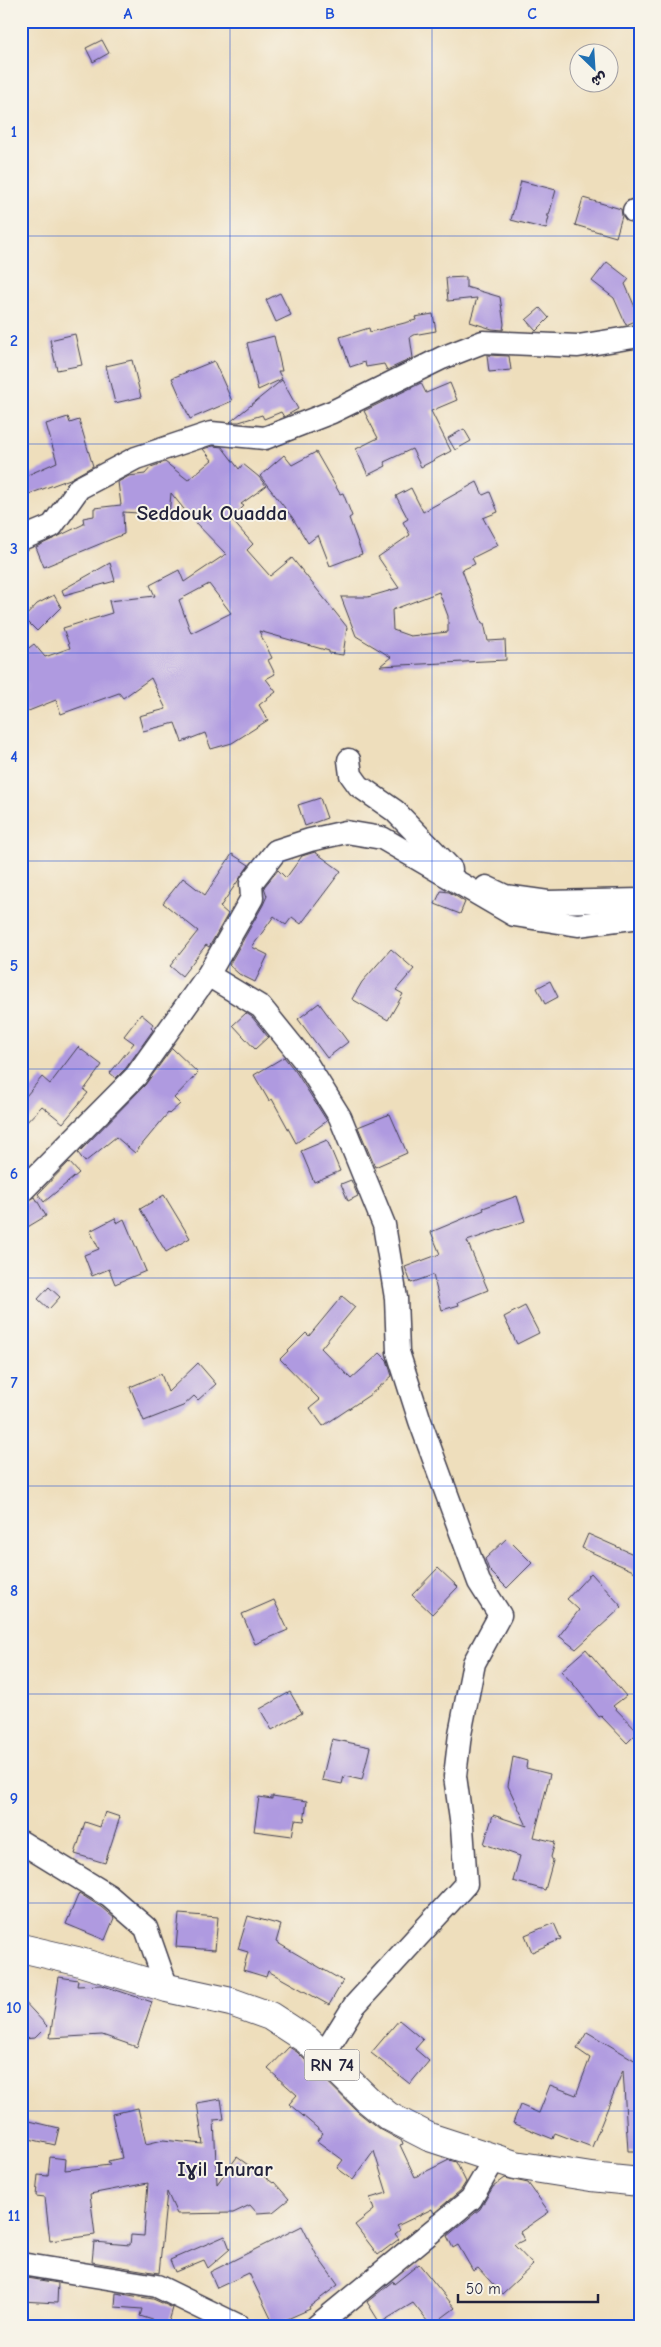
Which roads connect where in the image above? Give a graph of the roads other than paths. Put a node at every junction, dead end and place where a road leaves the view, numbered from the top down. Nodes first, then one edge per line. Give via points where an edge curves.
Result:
1 (640, 336) edge
2 (21, 539) edge
3 (349, 760) dead end
4 (640, 900) edge
5 (640, 917) edge
6 (208, 975) junction
7 (21, 1192) edge
8 (21, 1842) edge
9 (21, 1948) edge
10 (167, 1988) junction
11 (323, 2056) junction
12 (495, 2158) junction
13 (640, 2182) edge
14 (21, 2264) edge
15 (239, 2326) edge
16 (317, 2326) edge

1 - 2 street via 578,346 483,342 442,358 332,412 265,438 211,433 136,458 79,488 52,526
3 - 4 street via 351,775 359,786 395,811 448,868 505,896 548,902
5 - 6 street via 578,925 514,915 382,838 346,832 276,851 251,883 252,898
6 - 7 street via 136,1076
6 - 11 street via 261,1006 307,1064 340,1117 384,1225 396,1298 398,1352 420,1422 479,1582 500,1615 474,1663 458,1751 455,1776 466,1884 354,2006
8 - 10 street via 109,1896 146,1928
9 - 10 main road, RN 74
10 - 11 main road, RN 74 via 255,2010 288,2027
11 - 12 main road, RN 74 via 388,2116 429,2137
12 - 13 main road, RN 74 via 534,2168
12 - 16 street via 471,2199
14 - 15 street via 156,2286

